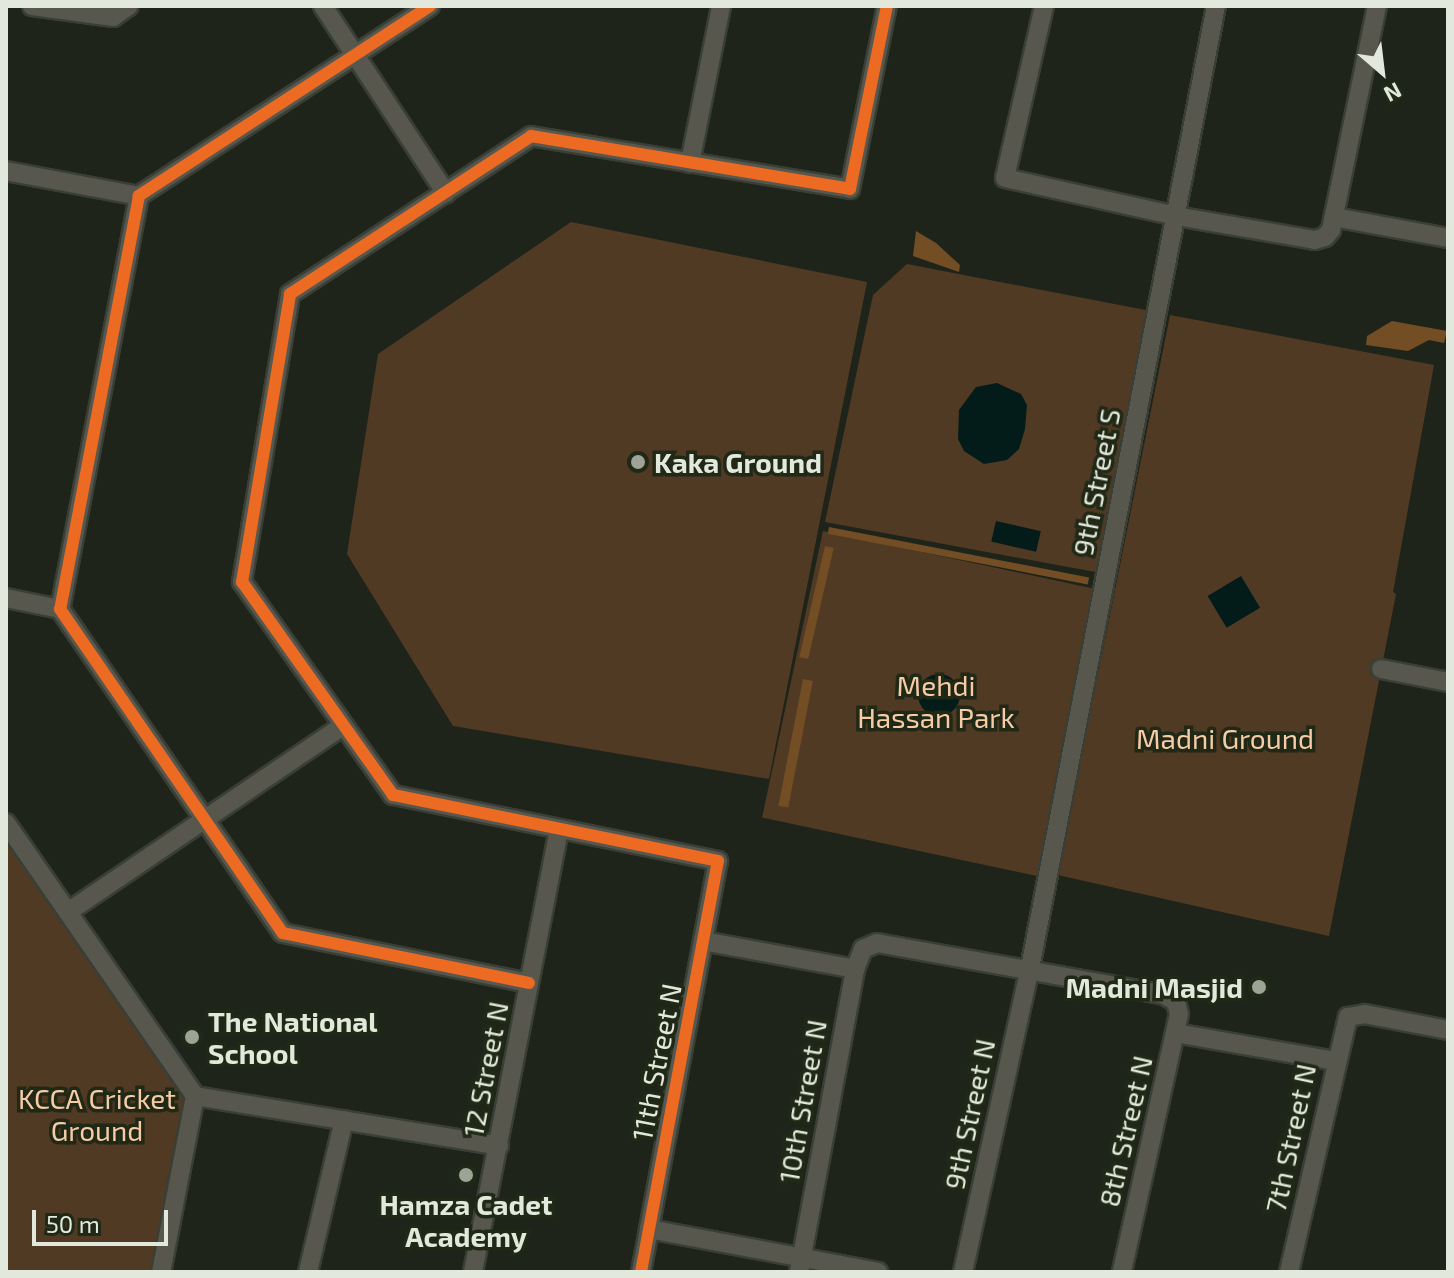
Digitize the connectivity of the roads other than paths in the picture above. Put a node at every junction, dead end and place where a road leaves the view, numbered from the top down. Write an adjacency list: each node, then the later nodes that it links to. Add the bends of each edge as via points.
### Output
1 (32, 6): 2 (street, via 113,17)
2 (129, 6)
3 (323, 6): 10 (street)
4 (430, 6): 10 (street)
5 (887, 6): 11 (street, via 850,189)
6 (1044, 6): 15 (street, via 1005,178)
7 (1216, 6): 15 (street, 9th Street S)
8 (1377, 6): 16 (street)
9 (717, 7): 11 (street)
10 (356, 55): 13 (street); 14 (street)
11 (690, 163): 13 (street, via 531,136)
12 (6, 171): 14 (street)
13 (446, 193): 22 (street, via 290,294 242,582)
14 (139, 196): 19 (street)
15 (1176, 216): 16 (street, via 1315,240 1325,237); 28 (street, 9th Street S)
16 (1334, 217): 17 (street)
17 (1448, 238)
18 (6, 598): 19 (street)
19 (60, 609): 23 (street)
20 (1381, 669): 21 (street)
21 (1448, 682)
22 (343, 726): 23 (street); 25 (street, via 393,795)
23 (204, 818): 26 (street); 30 (street, via 283,933)
24 (6, 823): 26 (street)
25 (559, 829): 27 (street, 11th Street N, via 718,861); 30 (street, 12 Street N)
26 (68, 912): 34 (street)
27 (703, 941): 29 (street); 37 (street, 11th Street N)
28 (1030, 968): 29 (street, 10th Street N, via 869,944); 32 (street, 8th Street N, via 1165,995 1176,1002); 44 (street, 9th Street N)
29 (855, 969): 38 (street, 10th Street N)
30 (529, 983): 36 (street, 12 Street N)
31 (1448, 1030): 33 (street, 7th Street N, via 1365,1014 1348,1017)
32 (1175, 1033): 33 (street); 45 (street, 8th Street N)
33 (1336, 1061): 46 (street, 7th Street N)
34 (195, 1096): 35 (street); 39 (street)
35 (344, 1120): 36 (street); 40 (street)
36 (499, 1146): 41 (street, 12 Street N)
37 (649, 1229): 38 (street); 42 (street, 11th Street N)
38 (800, 1265): 43 (street)
39 (161, 1272)
40 (308, 1272)
41 (473, 1272)
42 (641, 1272)
43 (878, 1272)
44 (963, 1272)
45 (1122, 1272)
46 (1289, 1272)

